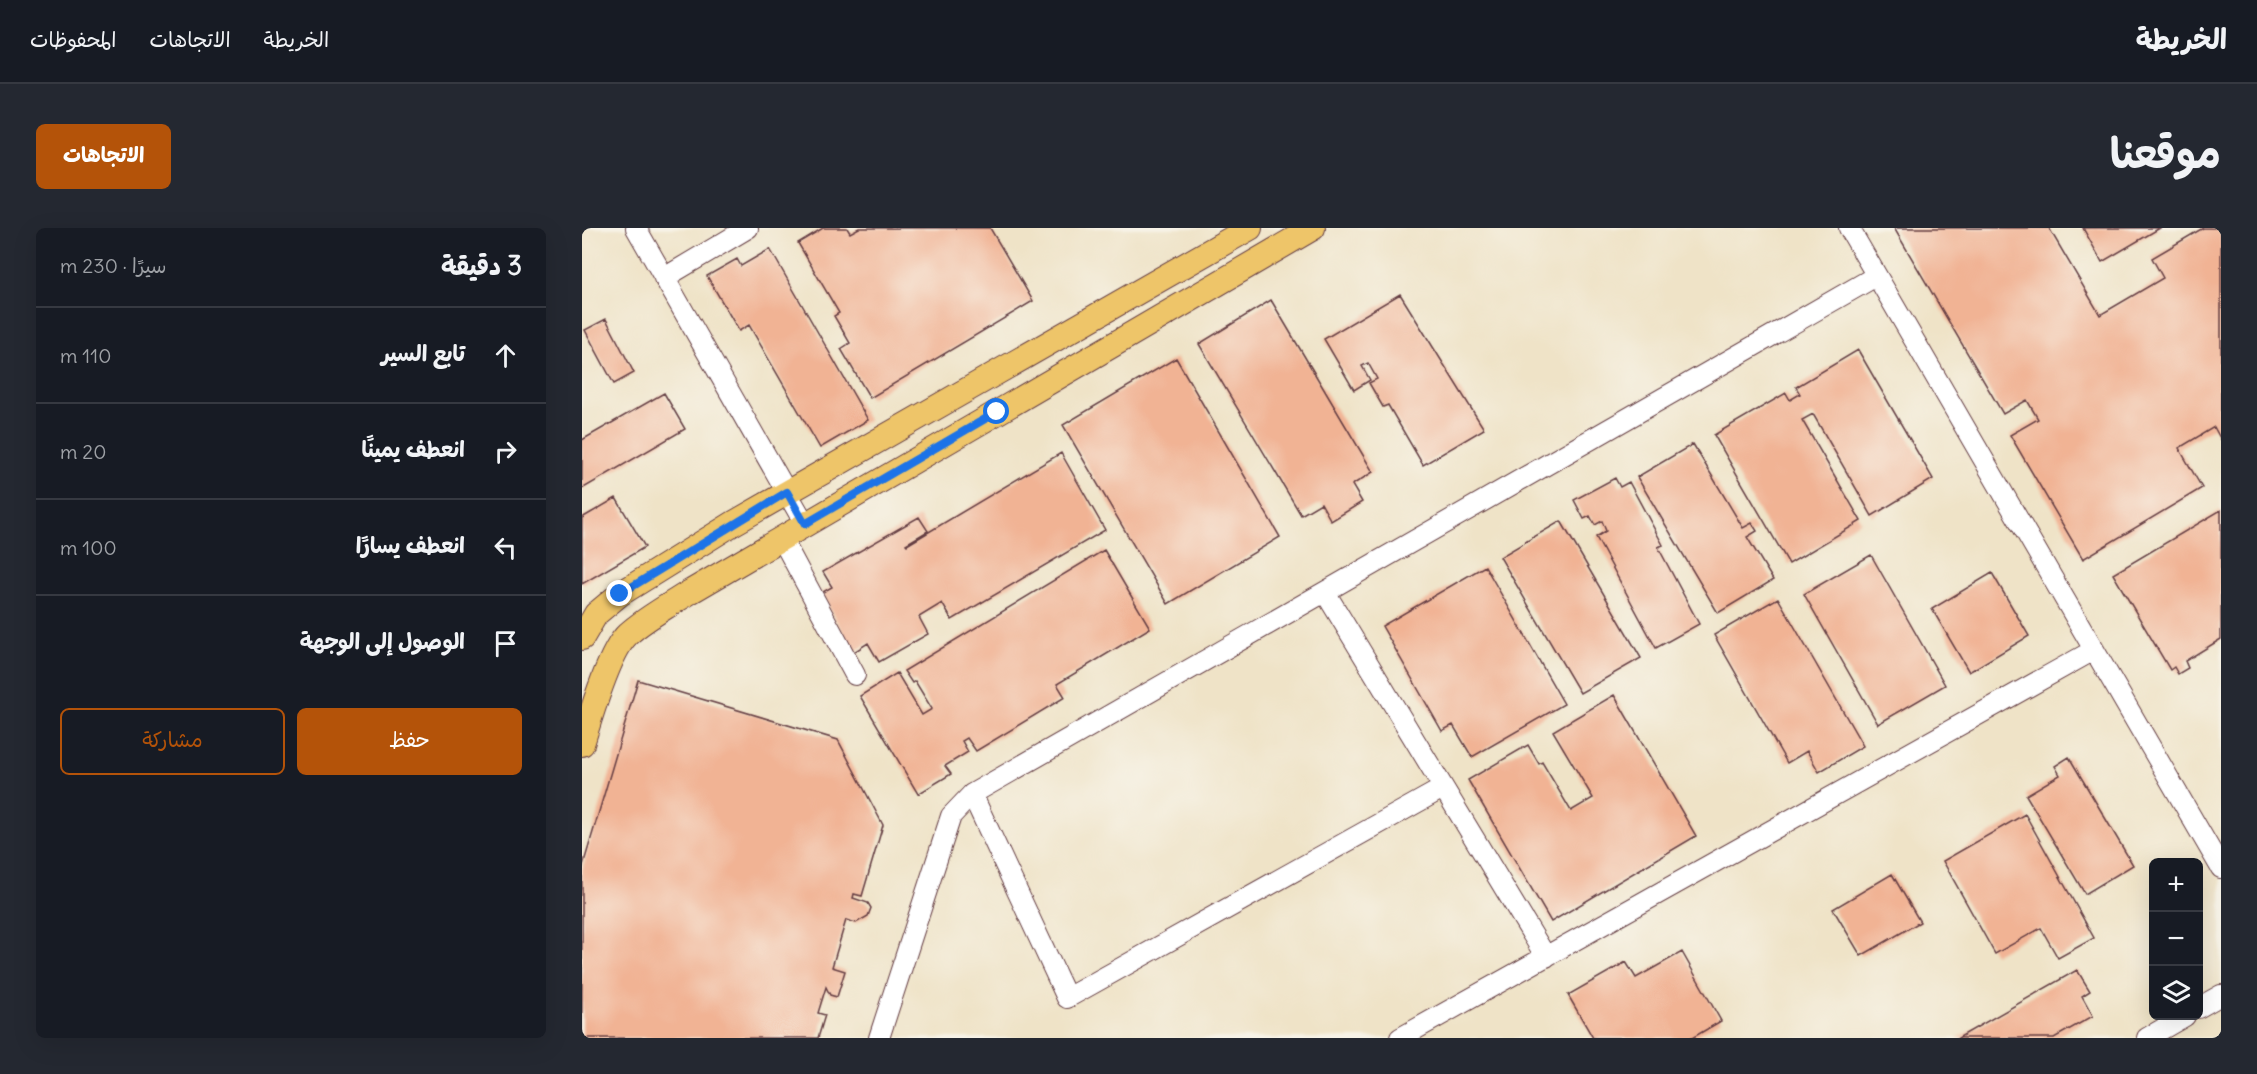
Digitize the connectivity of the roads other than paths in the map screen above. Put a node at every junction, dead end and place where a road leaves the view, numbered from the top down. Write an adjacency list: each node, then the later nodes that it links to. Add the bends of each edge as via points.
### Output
1 (636, 228): 7 (street)
2 (748, 228): 7 (street)
3 (1250, 228): 8 (main road)
4 (1313, 228): 9 (main road)
5 (1849, 228): 6 (street)
6 (1876, 276): 11 (street); 13 (street)
7 (663, 278): 8 (street)
8 (787, 492): 9 (street); 12 (main road, via 620,594 596,614)
9 (805, 524): 10 (main road)
10 (782, 538): 14 (street); 15 (main road, via 627,634 592,710)
11 (1325, 592): 16 (street); 17 (street)
12 (582, 638)
13 (2094, 650): 18 (street); 19 (street)
14 (855, 675)
15 (582, 744)
16 (1443, 788): 17 (street, via 1067,998); 19 (street)
17 (972, 794): 23 (street, via 951,816)
18 (2221, 868)
19 (1546, 957): 24 (street)
20 (2221, 995): 21 (street)
21 (2203, 1006)
22 (2178, 1020): 25 (street)
23 (879, 1038)
24 (1400, 1038)
25 (2147, 1038)

